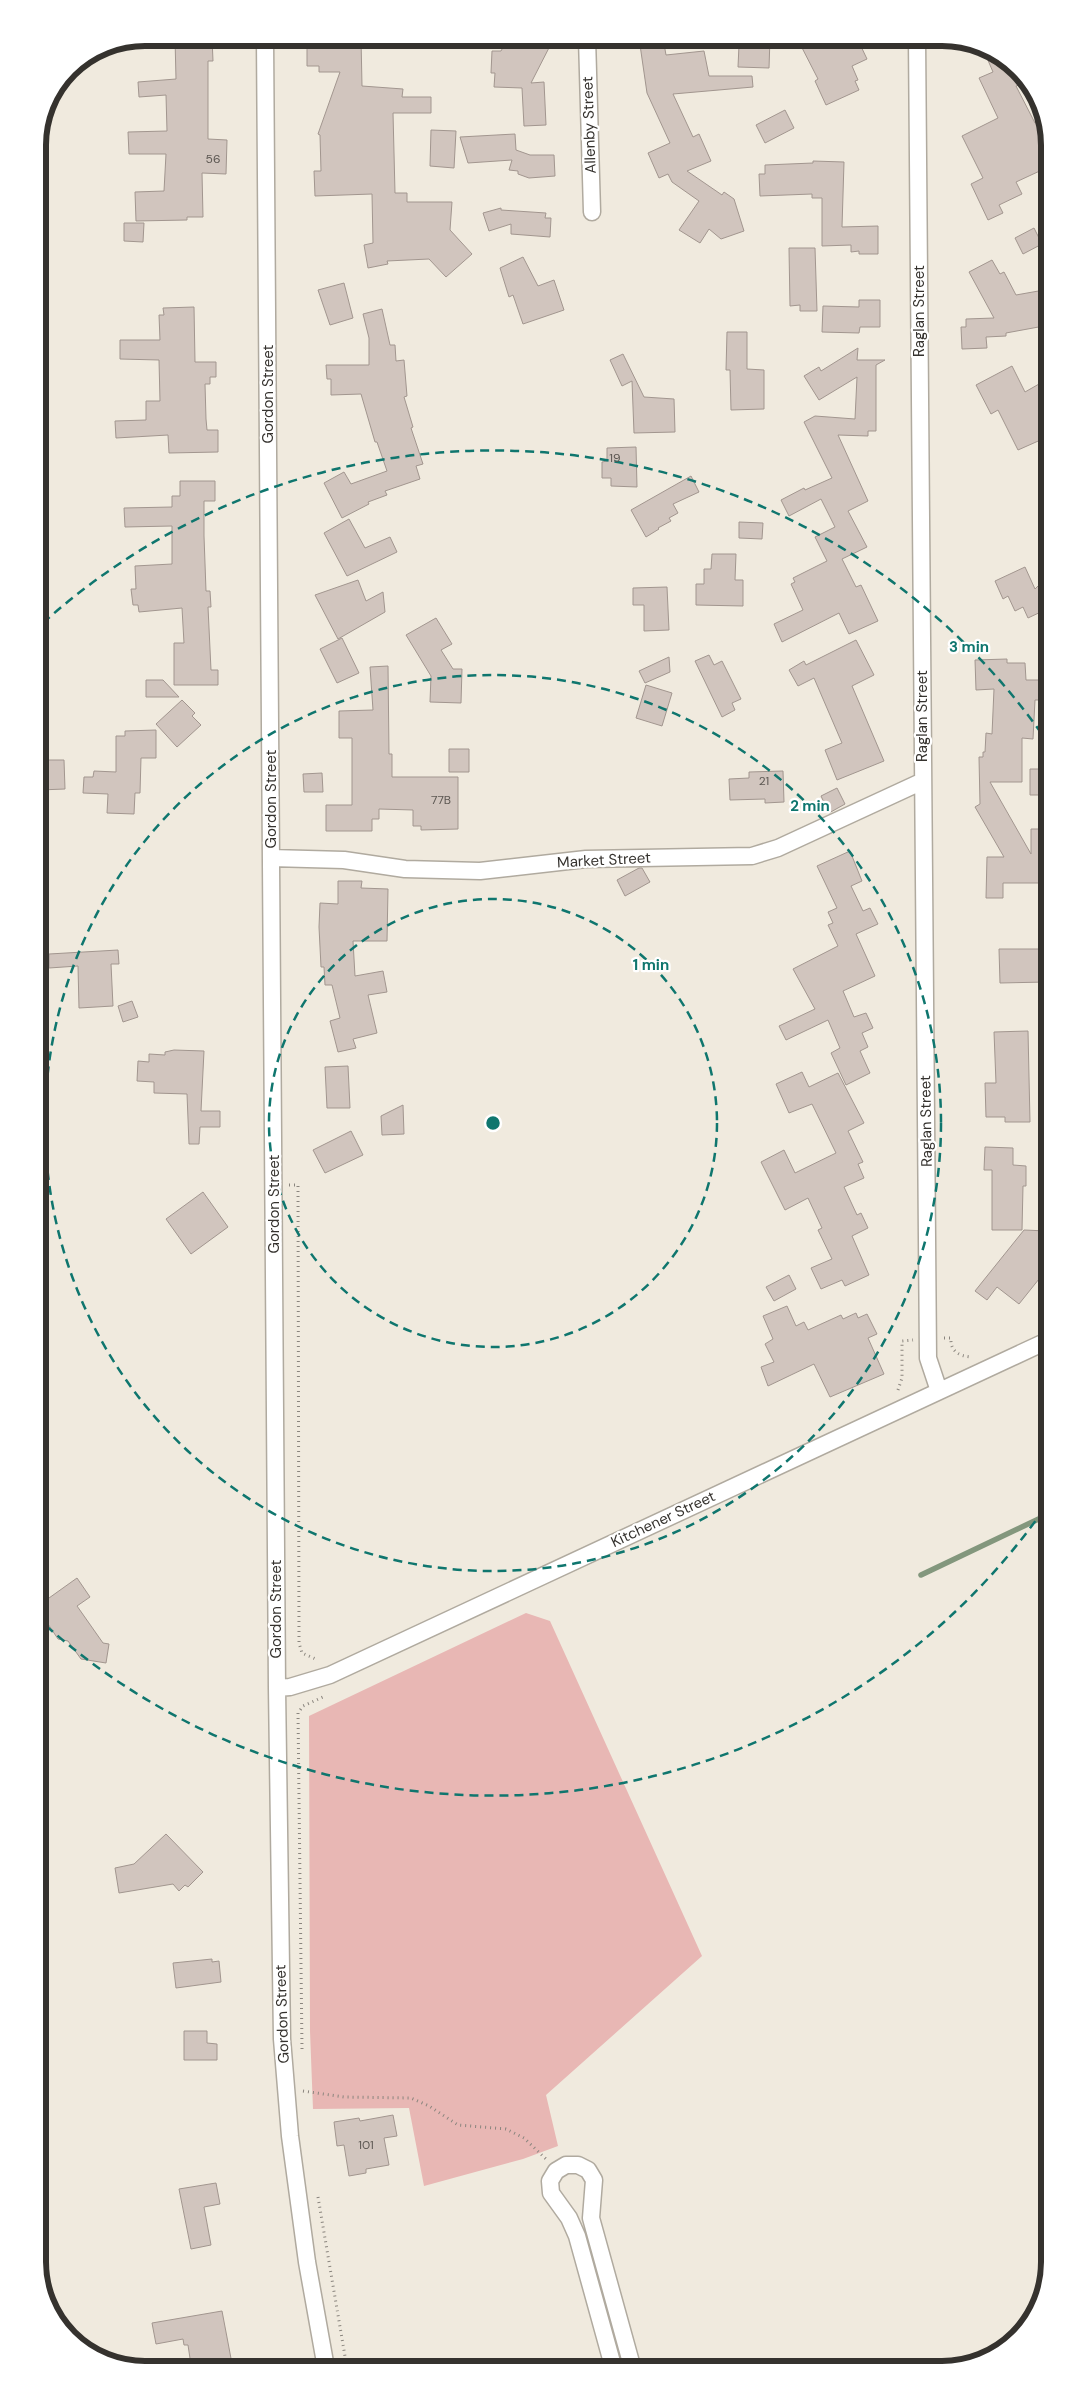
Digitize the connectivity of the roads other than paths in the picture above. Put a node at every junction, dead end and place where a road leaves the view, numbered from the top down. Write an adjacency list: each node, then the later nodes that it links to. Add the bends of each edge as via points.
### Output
1 (265, 46): 6 (street, Gordon Street)
2 (587, 46): 4 (street, Allenby Street)
3 (917, 46): 5 (street, Raglan Street)
4 (592, 212)
5 (923, 781): 6 (street, Market Street, via 778,848 752,856 586,859 480,871 405,869 344,860); 8 (street, Raglan Street, via 928,1358)
6 (271, 858): 9 (street, Gordon Street)
7 (1041, 1344): 8 (street, Kitchener Street)
8 (939, 1392): 9 (street, Kitchener Street, via 330,1675)
9 (276, 1688): 10 (street, Gordon Street, via 282,2040 291,2146)
10 (325, 2361)
11 (612, 2361): 12 (street, via 577,2236 551,2193 550,2181 556,2171 566,2165 578,2165 588,2170 594,2180 591,2218)
12 (631, 2361)

